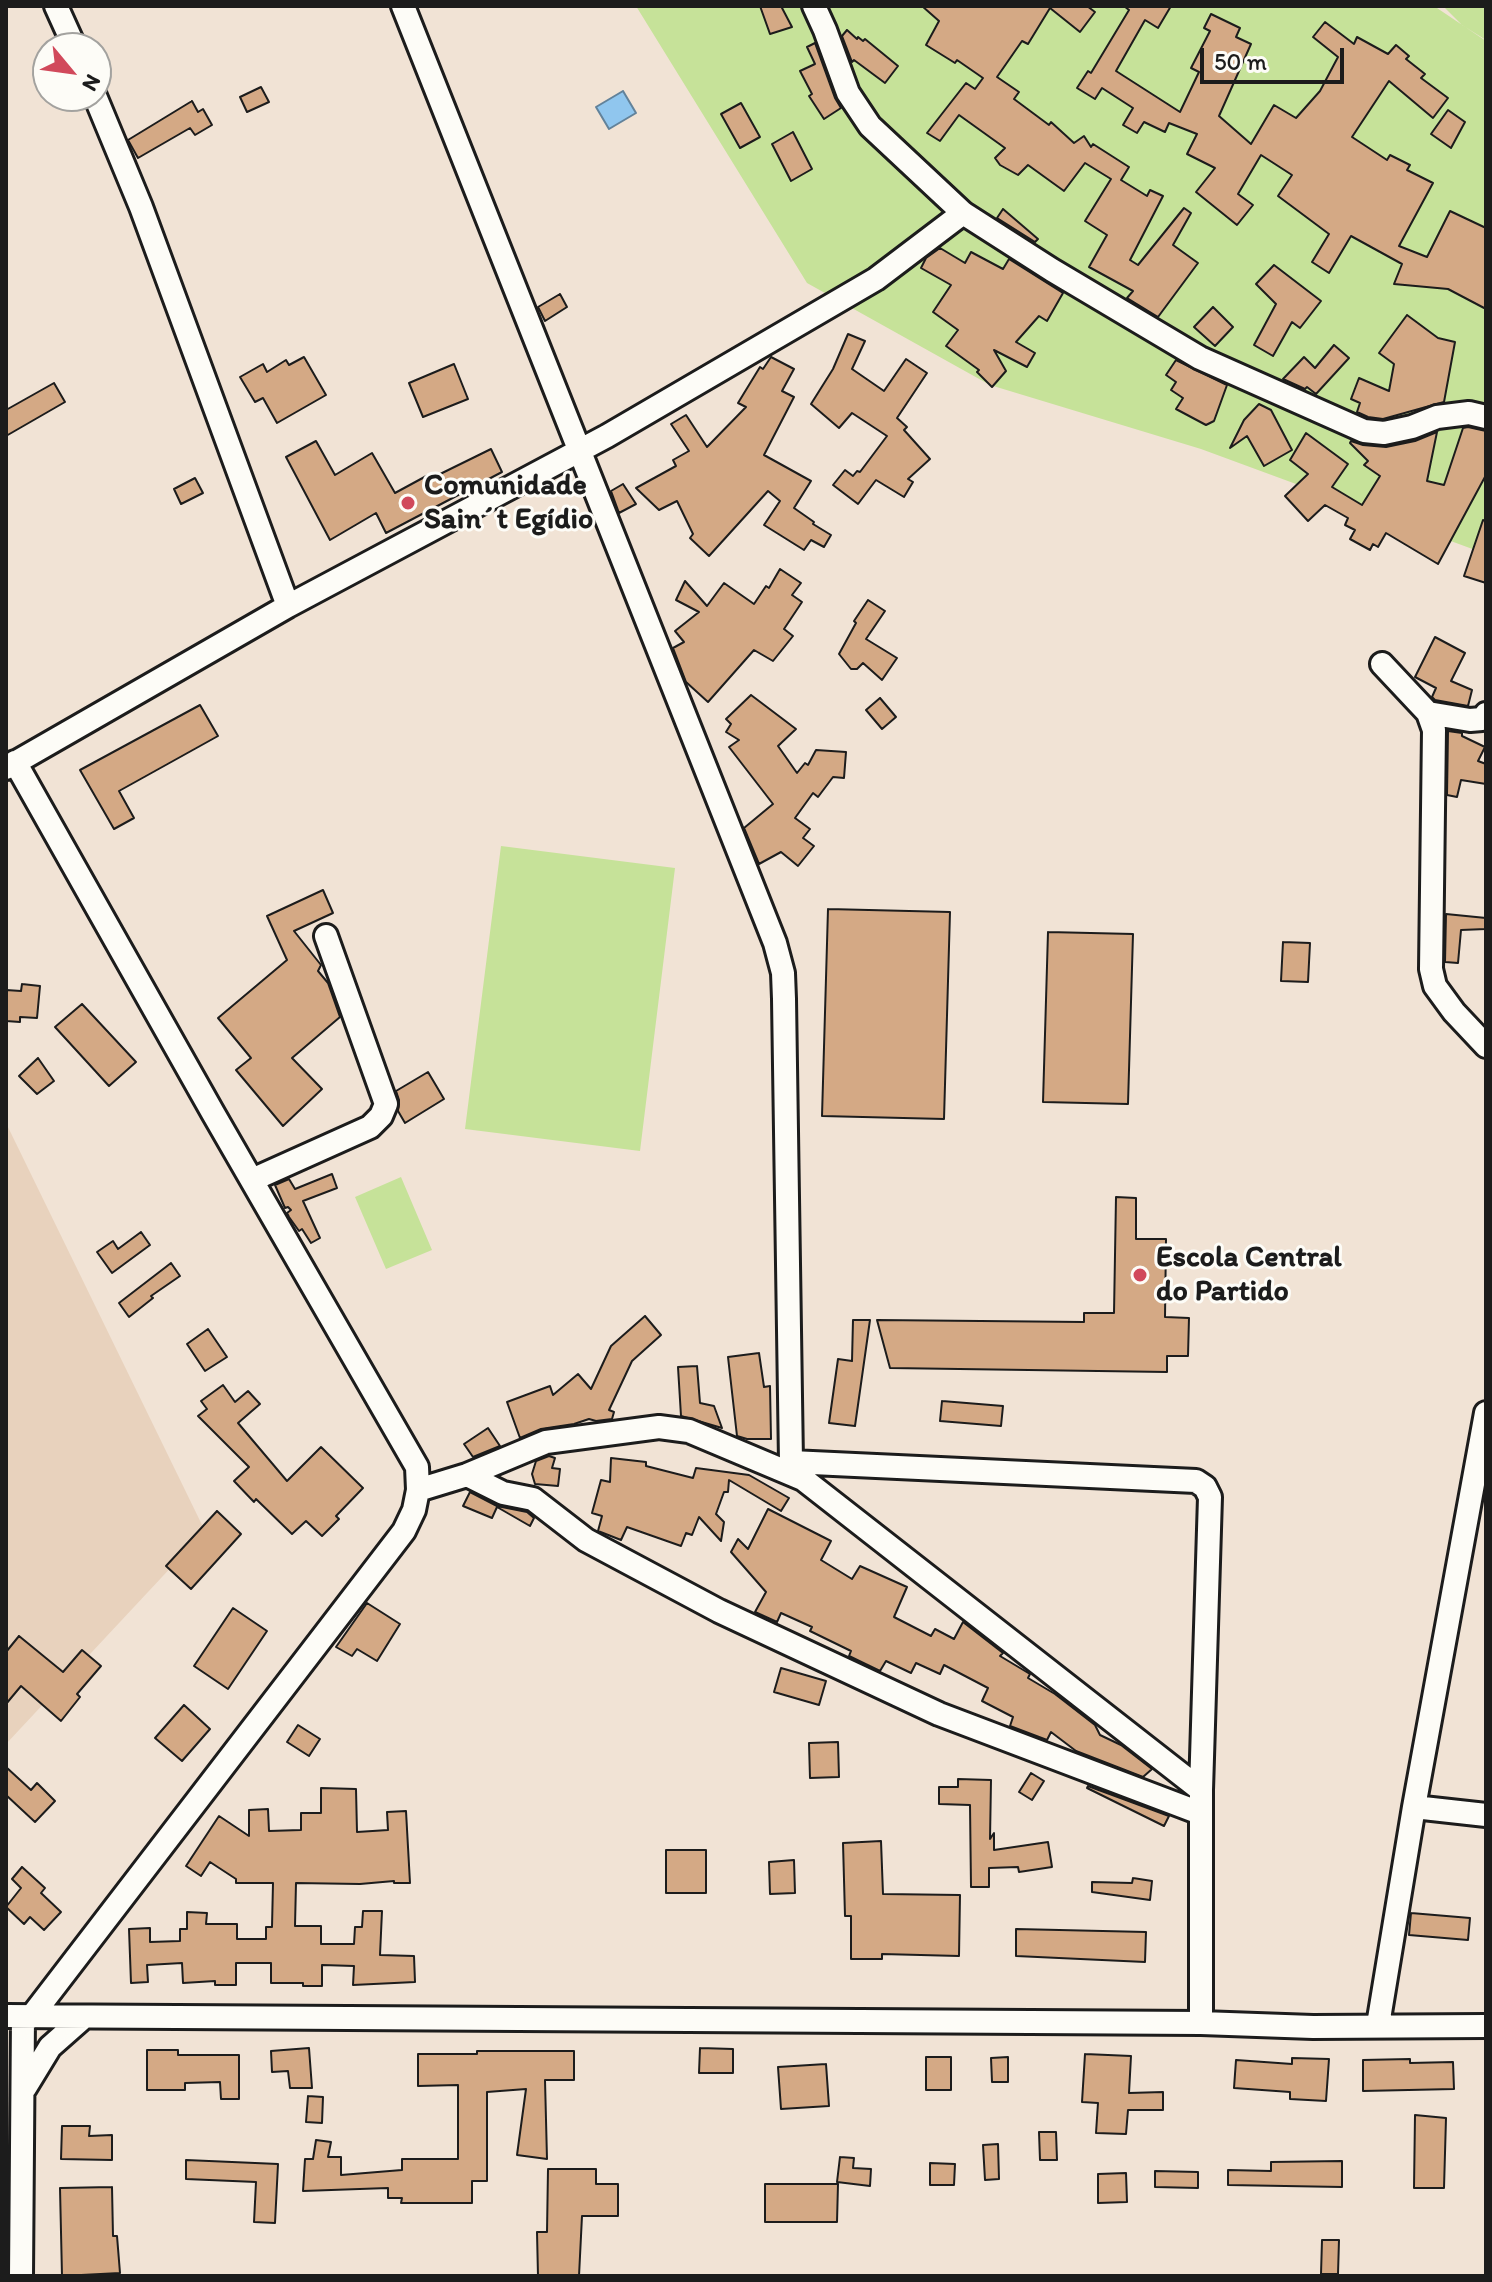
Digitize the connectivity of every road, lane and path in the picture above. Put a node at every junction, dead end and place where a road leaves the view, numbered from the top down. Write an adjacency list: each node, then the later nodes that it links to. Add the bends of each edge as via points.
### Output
1 (56, 6): 4 (street)
2 (403, 6): 8 (street)
3 (814, 6): 6 (street, via 848,93 870,126)
4 (68, 32)
5 (102, 112): 9 (street)
6 (963, 213): 7 (street, via 1200,358 1364,431 1384,433 1469,413); 8 (street, via 876,279)
7 (1486, 417)
8 (578, 451): 9 (street); 18 (street, via 783,973)
9 (288, 606): 13 (street)
10 (1382, 664): 11 (street)
11 (1428, 713): 12 (street, via 1470,720); 15 (street, via 1435,748 1431,969 1442,997)
12 (1486, 714)
13 (10, 765): 16 (street)
14 (326, 936): 16 (street, via 386,1104 370,1127)
15 (1486, 1046)
16 (252, 1180): 20 (street, via 417,1467)
17 (1486, 1413): 22 (street)
18 (797, 1470): 19 (street, via 689,1431 659,1427 546,1442); 21 (street); 21 (street, via 1196,1481 1205,1487 1210,1497)
19 (467, 1475): 20 (street); 23 (street, via 503,1493 533,1499 629,1565 939,1714)
20 (418, 1490): 25 (street, via 404,1531)
21 (1201, 1790): 23 (street)
22 (1414, 1807): 24 (street); 28 (street)
23 (1200, 1813): 27 (street)
24 (1486, 1815)
25 (20, 2017): 26 (street); 31 (street)
26 (84, 2017): 27 (street); 31 (street, via 50,2047)
27 (1201, 2023): 28 (street)
28 (1378, 2025): 29 (street)
29 (1486, 2026)
30 (6, 2064): 31 (street)
31 (23, 2093): 32 (street)
32 (14, 2166): 33 (street)
33 (21, 2276)

